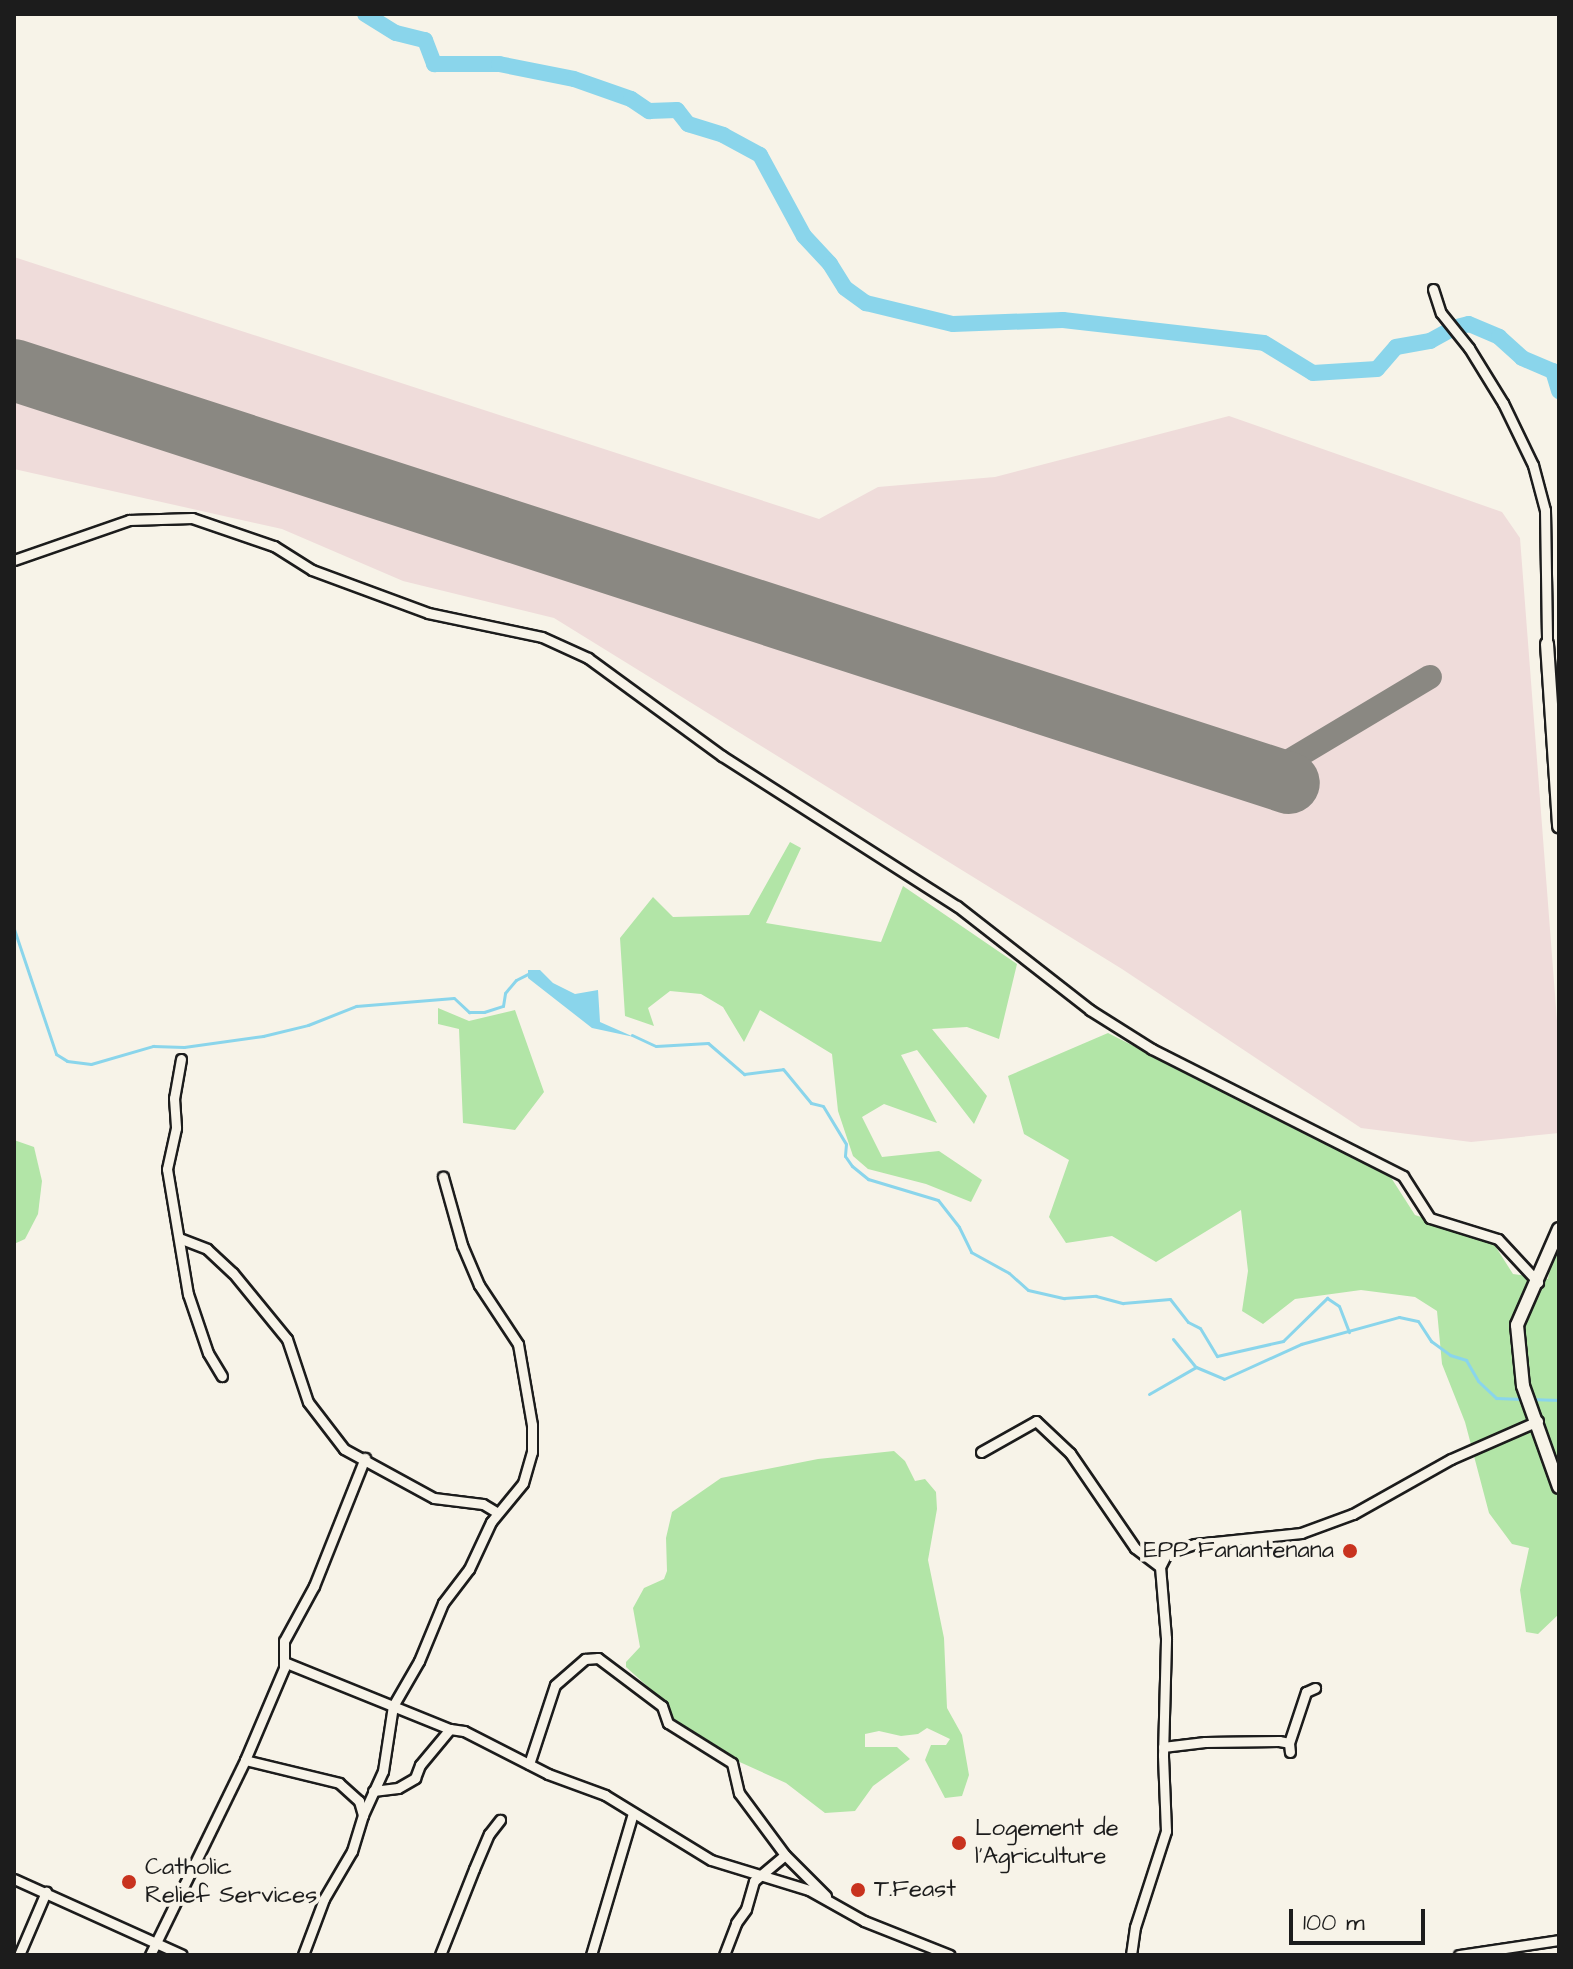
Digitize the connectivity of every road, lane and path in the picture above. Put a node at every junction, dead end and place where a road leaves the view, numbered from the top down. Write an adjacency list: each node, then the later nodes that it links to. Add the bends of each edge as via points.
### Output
1 (1433, 289): 3 (street, via 1441,313 1496,392 1533,465 1545,510)
2 (14, 560): 9 (street, via 129,520 192,518 274,546 312,570 428,613 542,637 588,658 722,756 957,906 1090,1010 1152,1049 1403,1176 1430,1218 1498,1239)
3 (1547, 644): 4 (street)
4 (1559, 827)
5 (181, 1059): 8 (street, via 167,1169)
6 (443, 1177): 15 (street, via 479,1285 518,1344 527,1390 532,1452 523,1483)
7 (1559, 1229): 9 (street)
8 (179, 1238): 10 (street, via 188,1294 208,1353); 13 (street, via 207,1249 233,1273 287,1339 313,1410 344,1449)
9 (1538, 1282): 11 (street, via 1517,1325 1523,1386)
10 (222, 1376)
11 (1535, 1416): 14 (street); 16 (street, via 1353,1514 1301,1533 1195,1544 1167,1553)
12 (981, 1452): 16 (street, via 1036,1421 1070,1453 1135,1548)
13 (365, 1458): 15 (street, via 434,1498 483,1504); 17 (street, via 314,1586 284,1641)
14 (1559, 1487)
15 (498, 1513): 19 (street, via 469,1569 443,1603)
16 (1160, 1567): 21 (street, via 1166,1638)
17 (284, 1662): 19 (street); 22 (street)
18 (1315, 1688): 21 (street, via 1306,1692 1290,1748 1205,1742)
19 (393, 1706): 20 (street); 24 (street, via 383,1771)
20 (450, 1729): 23 (street); 24 (street, via 415,1778 398,1788)
21 (1163, 1747): 43 (street, via 1166,1831)
22 (245, 1760): 26 (street, via 339,1783 359,1801); 34 (street)
23 (529, 1764): 25 (street, via 605,1795); 28 (street, via 555,1685 585,1659 598,1658 662,1706 668,1723 732,1763 739,1793)
24 (373, 1791): 26 (street)
25 (633, 1813): 29 (street, via 711,1860); 40 (street)
26 (363, 1815): 38 (street, via 352,1851 324,1899)
27 (500, 1820): 39 (street)
28 (785, 1855): 29 (street); 32 (street)
29 (759, 1874): 32 (street); 41 (street)
30 (14, 1879): 31 (street)
31 (46, 1892): 34 (street); 35 (street)
32 (833, 1903): 42 (street)
33 (1559, 1940): 44 (street)
34 (155, 1943): 36 (street); 37 (street)
35 (19, 1955)
36 (150, 1955)
37 (182, 1955)
38 (303, 1955)
39 (440, 1955)
40 (591, 1955)
41 (724, 1955)
42 (950, 1955)
43 (1131, 1955)
44 (1459, 1955)

